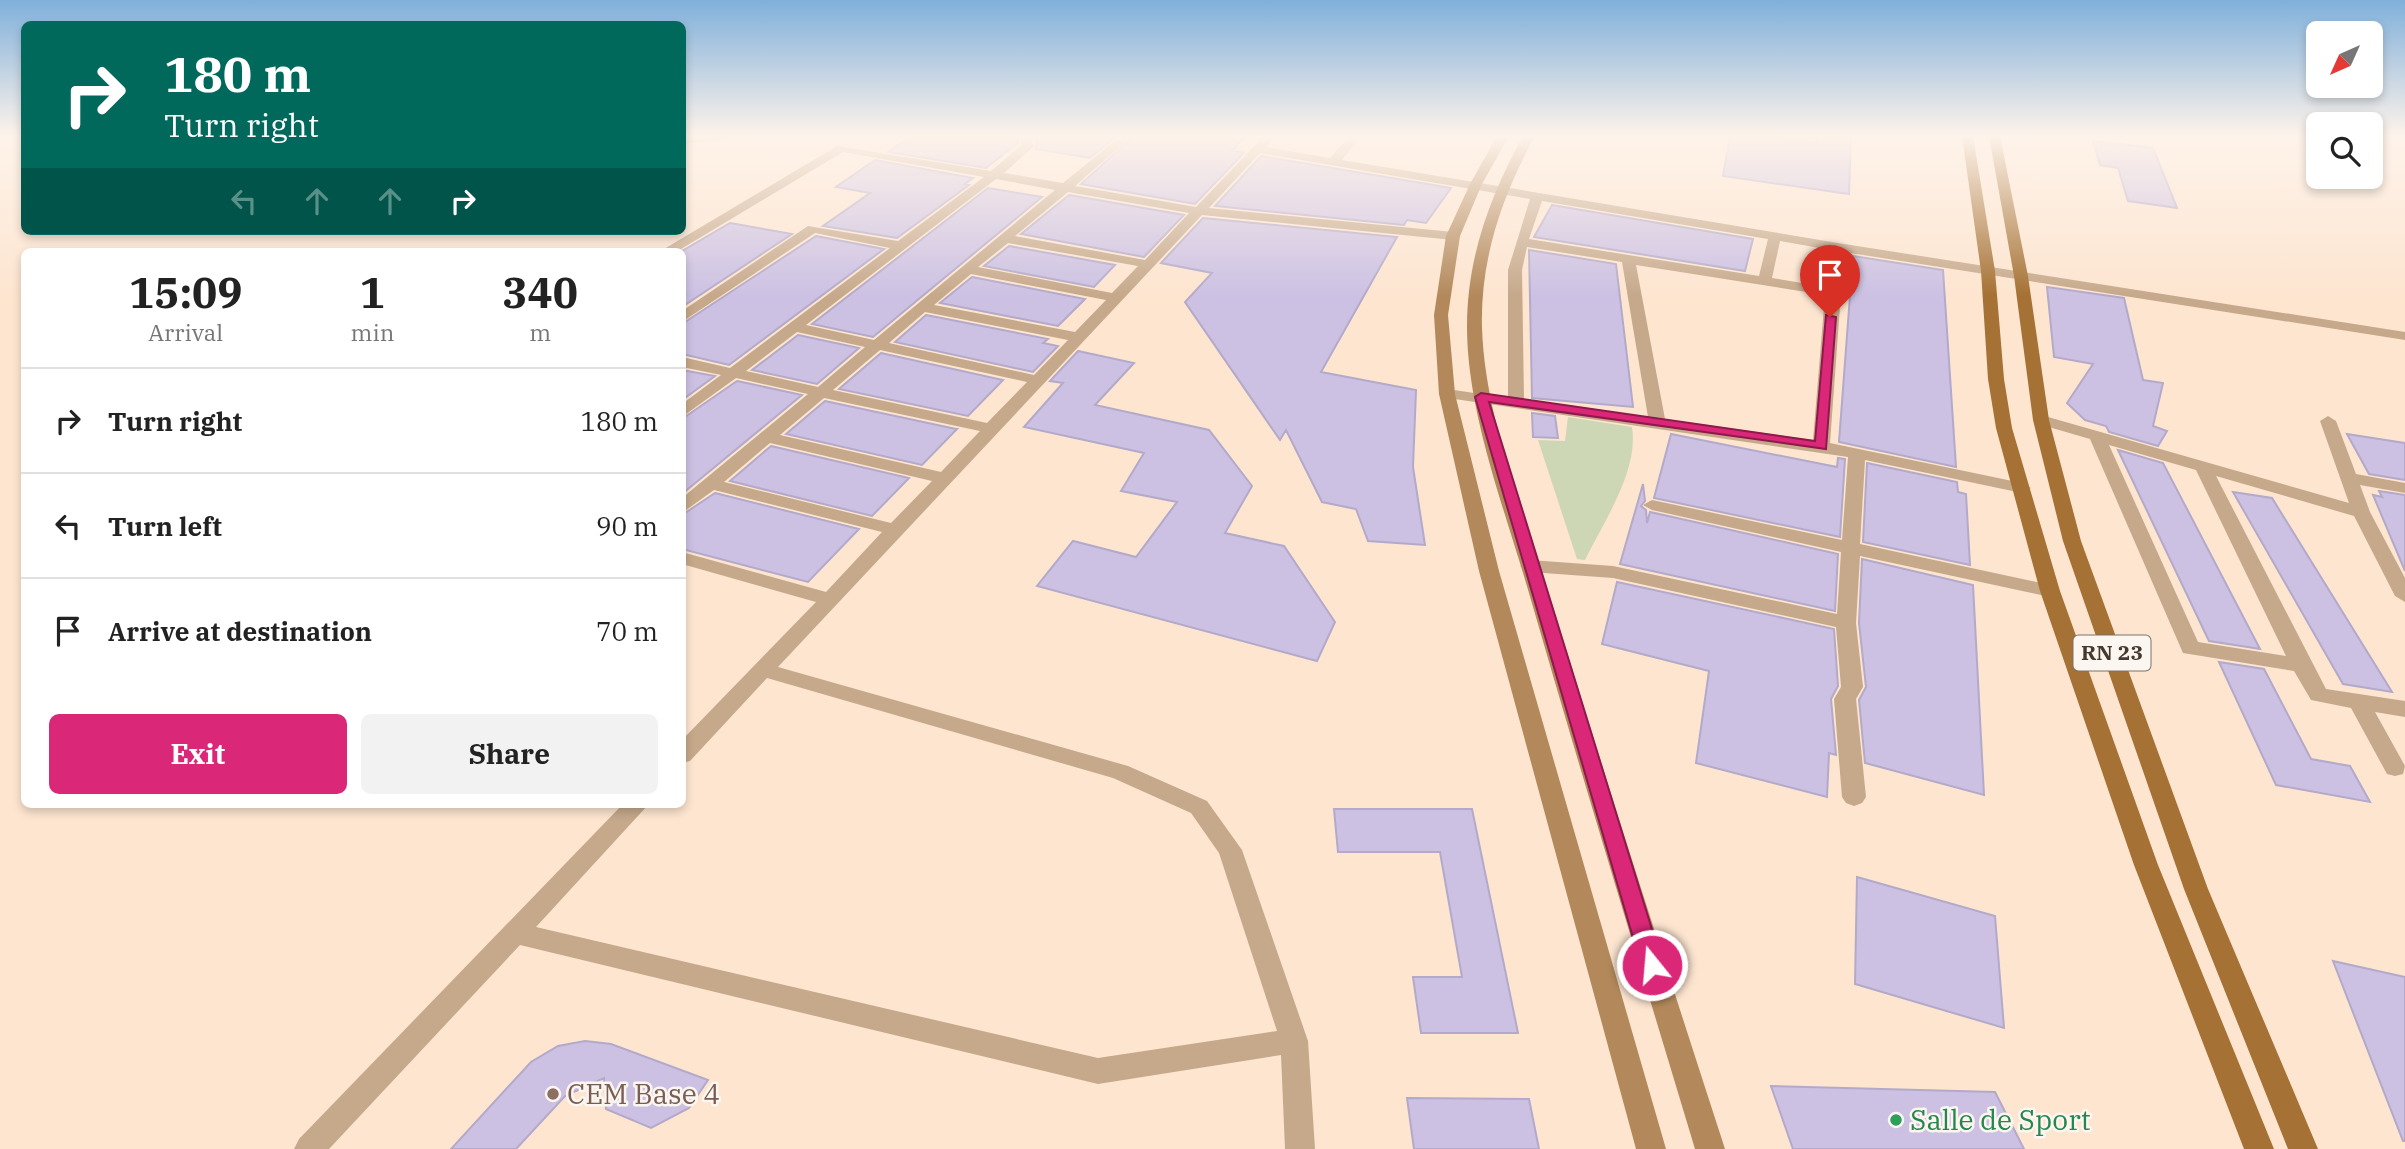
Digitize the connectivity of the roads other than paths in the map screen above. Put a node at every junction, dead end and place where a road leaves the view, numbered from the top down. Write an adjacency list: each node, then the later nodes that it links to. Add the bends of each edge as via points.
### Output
1 (1502, 189): 39 (main road, via 1482,244 1474,284 1475,363)
2 (771, 190): 19 (street)
3 (975, 190): 17 (street)
4 (1061, 190): 15 (street)
5 (1079, 190): 12 (street)
6 (1218, 190): 12 (street)
7 (1474, 190): 13 (main road)
8 (1506, 190): 11 (street)
9 (1975, 190): 23 (main road, RN 23)
10 (2004, 190): 24 (main road, RN 23)
11 (1538, 195): 14 (street); 16 (street)
12 (1198, 211): 13 (street); 21 (street)
13 (1453, 236): 38 (main road, via 1441,315)
14 (1775, 236): 18 (street); 25 (street)
15 (1004, 238): 21 (street); 22 (street)
16 (1521, 242): 20 (street); 40 (street, via 1515,270)
17 (901, 246): 29 (street, via 813,229); 30 (street)
18 (1838, 247): 23 (street); 26 (street)
19 (673, 248)
20 (1628, 257): 25 (street); 44 (street)
21 (1147, 264): 27 (street)
22 (967, 269): 27 (street); 28 (street)
23 (1988, 271): 24 (street); 54 (main road, RN 23, via 1996,379 2004,428)
24 (2021, 276): 31 (street); 42 (main road, RN 23)
25 (1765, 280): 26 (street)
26 (1832, 292): 48 (street)
27 (1115, 298): 32 (street)
28 (922, 307): 32 (street); 33 (street)
29 (686, 315)
30 (794, 327): 33 (street); 35 (street)
31 (2405, 335)
32 (1078, 337): 36 (street)
33 (877, 345): 36 (street); 37 (street)
34 (686, 363): 35 (street)
35 (734, 373): 37 (street); 41 (street)
36 (1037, 380): 45 (street)
37 (821, 391): 45 (street); 46 (street)
38 (1447, 394): 39 (street); 79 (main road, via 1489,571)
39 (1481, 397): 40 (street); 62 (main road)
40 (1516, 402): 44 (street)
41 (686, 409)
42 (2041, 421): 47 (street); 82 (main road, RN 23, via 2072,541 2196,889)
43 (2328, 421): 52 (street)
44 (1657, 423): 48 (street)
45 (990, 429): 51 (street)
46 (767, 437): 51 (street); 53 (street)
47 (2097, 437): 50 (street); 67 (street, via 2190,648)
48 (1821, 446): 49 (street)
49 (1857, 454): 54 (street); 60 (street)
50 (2203, 467): 58 (street); 67 (street)
51 (944, 478): 59 (street)
52 (2350, 478): 55 (street); 58 (street)
53 (711, 484): 56 (street); 59 (street)
54 (2022, 488): 63 (main road, RN 23)
55 (2405, 488)
56 (686, 505)
57 (1652, 505): 60 (street)
58 (2361, 512): 64 (street)
59 (895, 530): 65 (street)
60 (1852, 547): 63 (street); 66 (street)
61 (686, 559): 65 (street)
62 (1530, 566): 66 (street, via 1613,572); 80 (main road)
63 (2050, 591): 81 (main road, RN 23, via 2146,865)
64 (2405, 596)
65 (829, 599): 68 (street)
66 (1846, 623): 73 (street, via 1852,687 1845,699)
67 (2301, 665): 69 (street, via 2319,695)
68 (763, 670): 71 (street); 76 (street, via 1120,772 1199,807 1230,850)
69 (2358, 701): 70 (street); 72 (street)
70 (2405, 709)
71 (686, 751)
72 (2395, 768)
73 (1854, 797)
74 (633, 808): 75 (street)
75 (516, 933): 76 (street, via 1098,1072); 77 (street)
76 (1294, 1041): 78 (street)
77 (309, 1149)
78 (1300, 1149)
79 (1651, 1149)
80 (1710, 1149)
81 (2259, 1149)
82 (2303, 1149)

